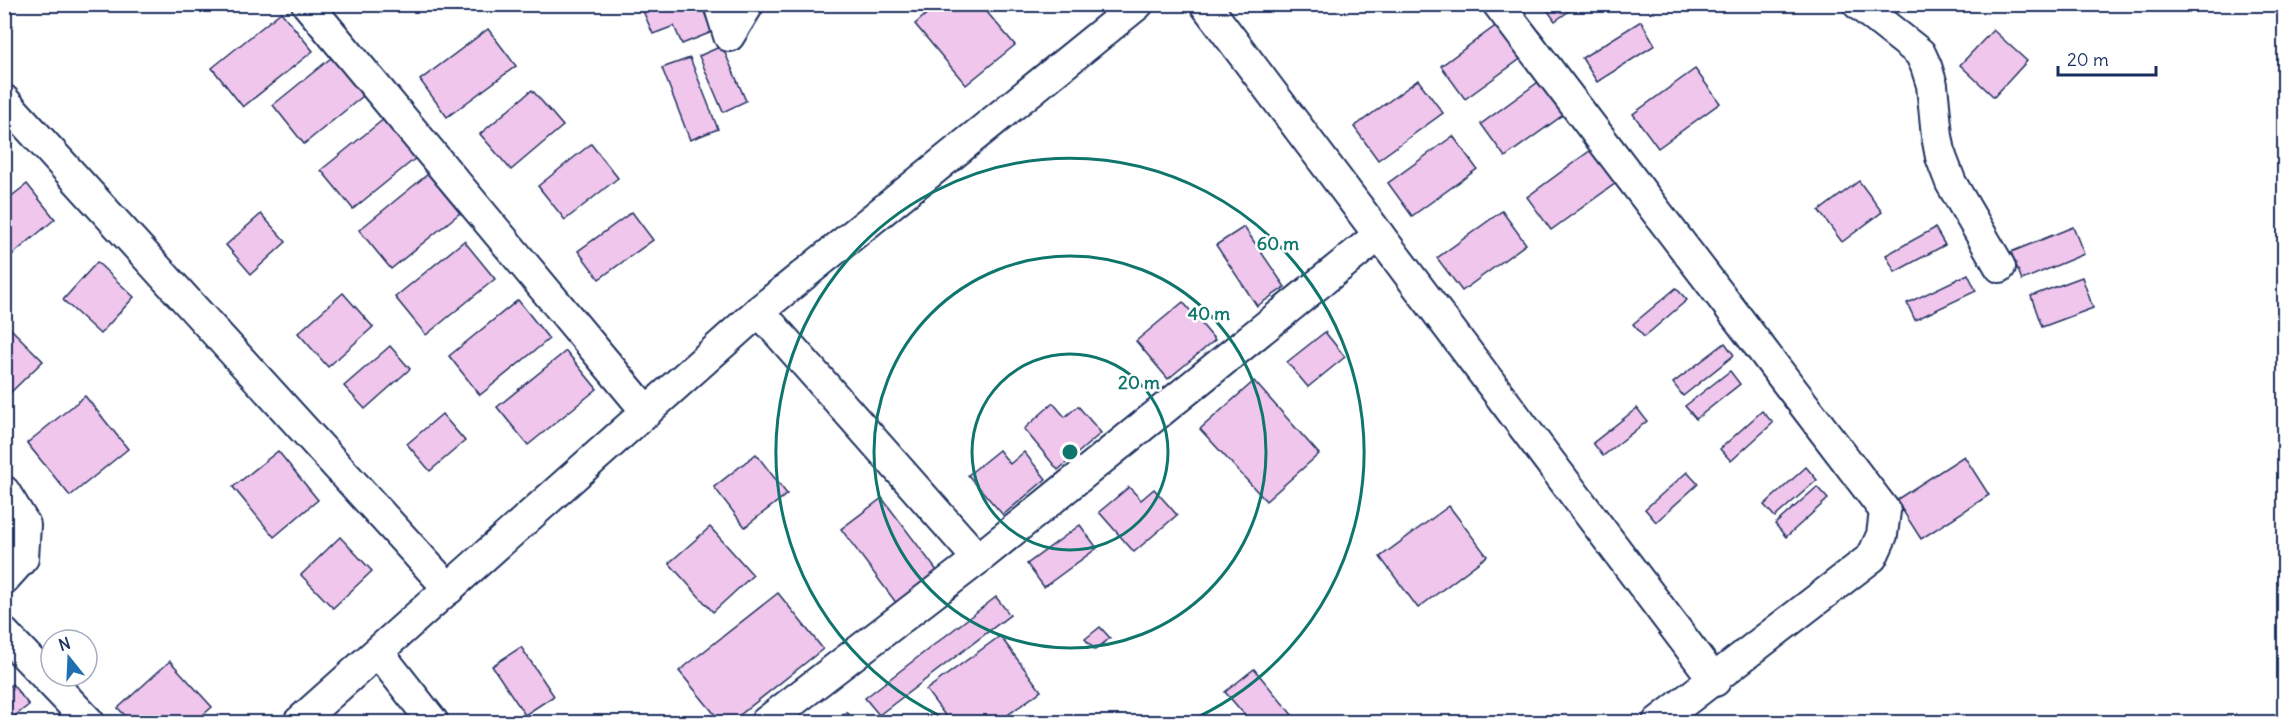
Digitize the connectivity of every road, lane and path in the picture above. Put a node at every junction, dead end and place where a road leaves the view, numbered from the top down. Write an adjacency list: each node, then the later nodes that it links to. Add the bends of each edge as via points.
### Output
1 (307, 4): 12 (street)
2 (719, 4): 7 (street, via 729,36)
3 (1138, 4): 11 (street)
4 (1205, 4): 9 (street)
5 (1498, 4): 19 (street, via 1885,511 1882,535 1872,557)
6 (1858, 4): 10 (street, via 1920,53 1932,86 1941,157 1951,183)
7 (748, 5)
8 (4, 100): 16 (street)
9 (1379, 235): 14 (street); 19 (street)
10 (2000, 267)
11 (759, 311): 12 (street); 14 (street)
12 (647, 411): 16 (street)
13 (4, 491): 15 (street, via 25,525 23,558)
14 (978, 558): 23 (street)
15 (4, 579)
16 (449, 589): 18 (street)
17 (4, 633): 20 (street)
18 (378, 652): 21 (street); 22 (street)
19 (1715, 681): 24 (street)
20 (89, 723)
21 (299, 723)
22 (434, 723)
23 (766, 723)
24 (1658, 723)

